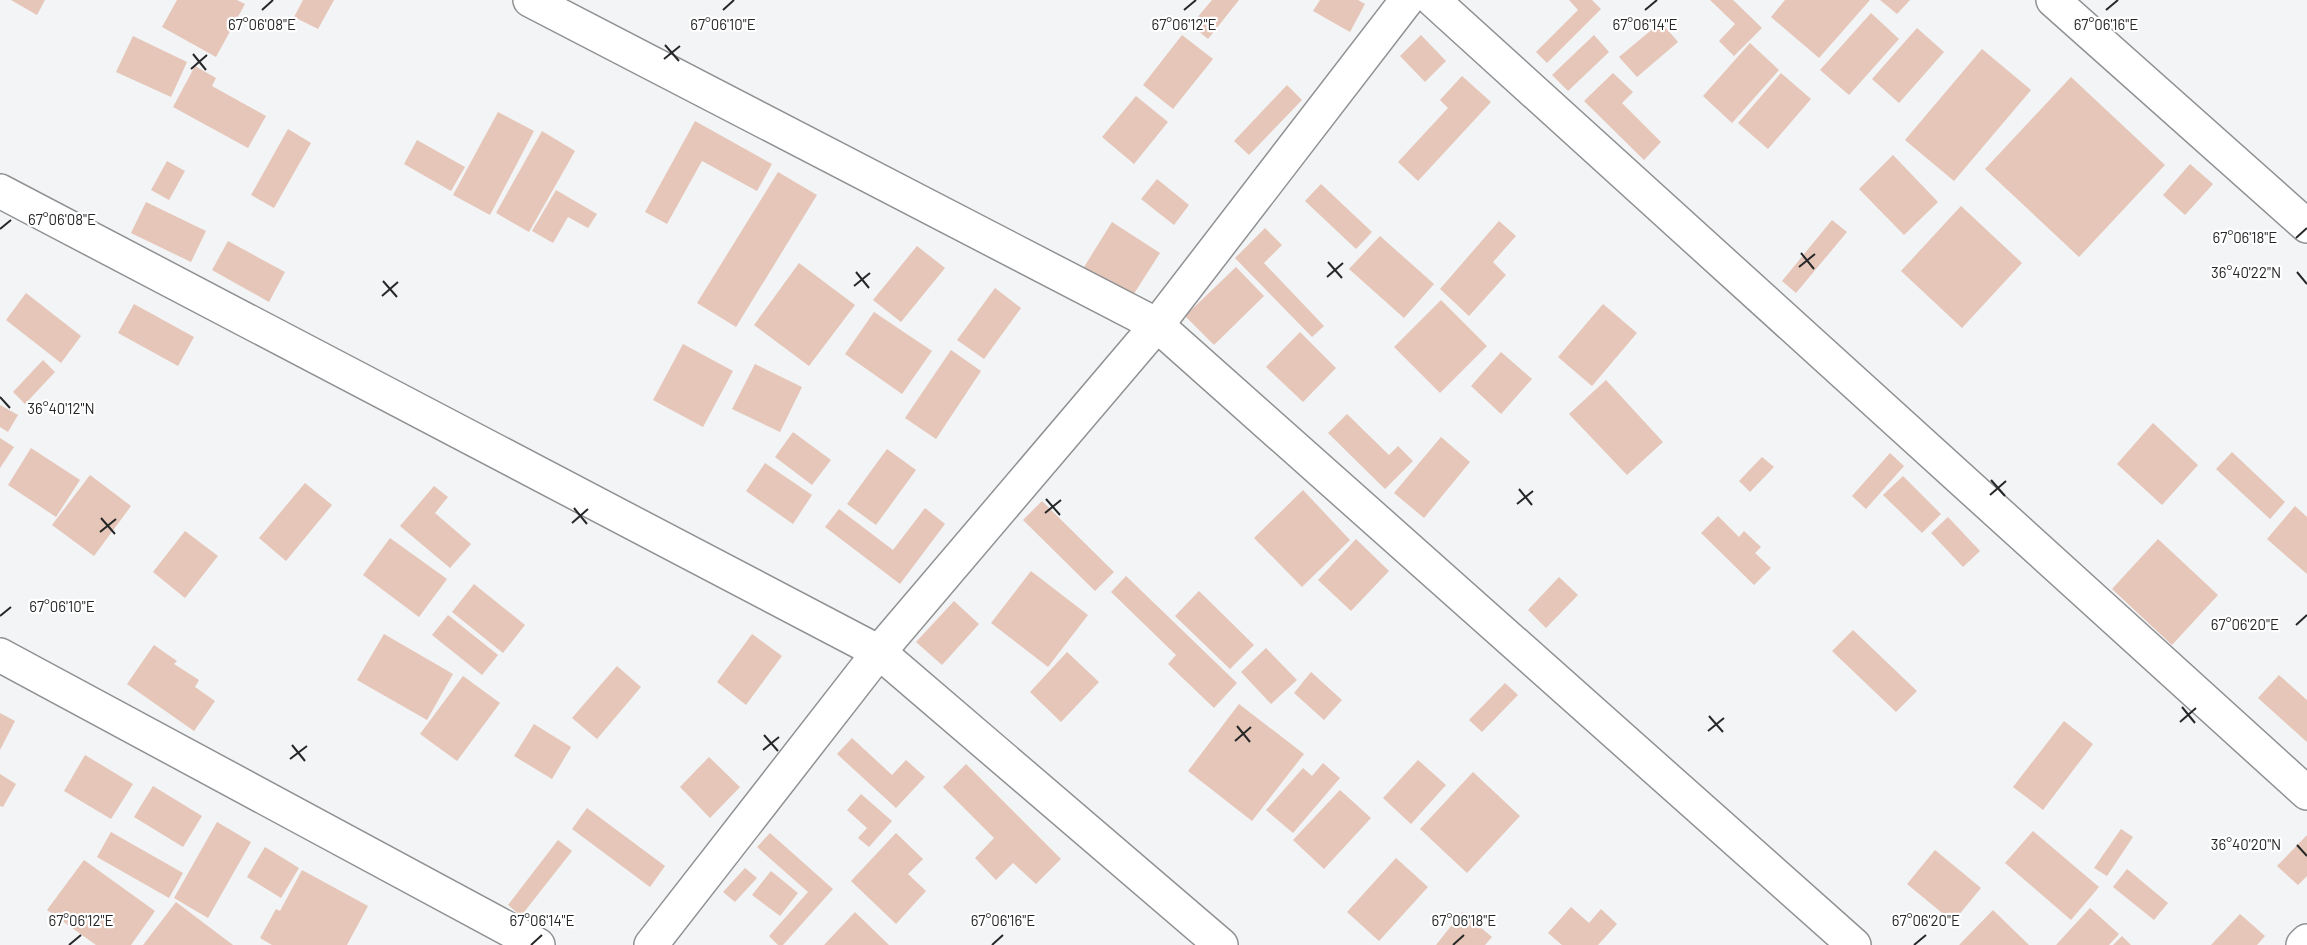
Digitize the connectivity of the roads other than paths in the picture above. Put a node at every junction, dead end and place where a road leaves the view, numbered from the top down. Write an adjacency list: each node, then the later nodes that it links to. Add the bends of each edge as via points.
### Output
1 (530, 0): 7 (street)
2 (1407, 0): 7 (street)
3 (1433, 0): 10 (street)
4 (2053, 0): 6 (street)
5 (0, 191): 8 (street)
6 (2307, 226)
7 (1157, 325): 8 (street); 15 (street)
8 (879, 652): 13 (street); 14 (street)
9 (0, 655): 12 (street)
10 (2307, 793)
11 (2307, 941): 16 (street)
12 (538, 945)
13 (651, 945)
14 (1221, 945)
15 (1854, 945)
16 (2303, 945)

